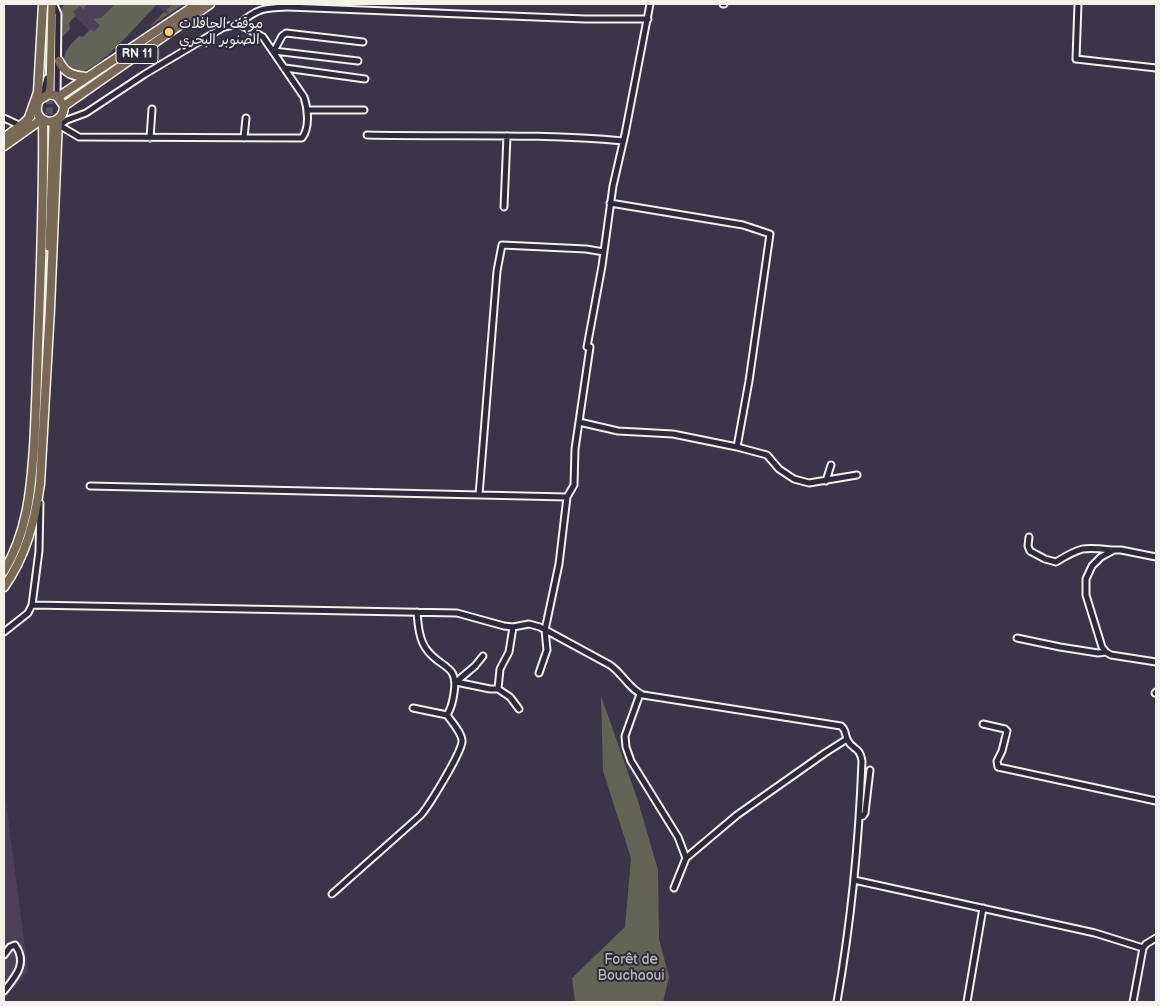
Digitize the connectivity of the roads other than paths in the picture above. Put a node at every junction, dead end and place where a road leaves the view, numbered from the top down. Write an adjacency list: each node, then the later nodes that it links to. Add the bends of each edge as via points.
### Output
1 (43, 4): 26 (highway, via 38,92)
2 (197, 4): 15 (highway, RN 11)
3 (210, 4): 19 (highway, RN 11)
4 (650, 4): 7 (street)
5 (1078, 4): 14 (street, via 1076,59)
6 (54, 6): 11 (street, via 58,14); 17 (main road); 18 (street, via 49,24 47,82)
7 (648, 19): 8 (street, via 288,7 263,8); 35 (street)
8 (239, 24): 10 (street, via 263,37); 27 (street, via 224,27 86,113)
9 (362, 42): 10 (street, via 286,33)
10 (274, 51): 12 (street); 13 (street)
11 (58, 61): 15 (highway, via 66,72); 17 (street)
12 (358, 61)
13 (285, 68): 16 (street); 22 (street, via 304,97)
14 (1156, 68)
15 (87, 77): 17 (highway, RN 11)
16 (365, 79)
17 (55, 93): 18 (highway); 19 (highway)
18 (42, 97): 20 (highway)
19 (64, 106): 27 (highway, via 63,114)
20 (36, 109): 26 (highway); 27 (highway)
21 (152, 109): 32 (street)
22 (307, 110): 23 (street); 33 (street, via 306,133 302,138)
23 (364, 110)
24 (4, 118): 28 (street)
25 (246, 118): 33 (street)
26 (28, 120): 28 (highway)
27 (52, 123): 28 (highway); 32 (street, via 78,137); 34 (highway); 40 (main road); 46 (highway, via 50,309)
28 (22, 130): 31 (highway); 34 (highway, via 36,132); 36 (highway)
29 (367, 136): 30 (street)
30 (507, 136): 35 (street); 38 (street)
31 (4, 138)
32 (150, 138): 33 (street)
33 (244, 138)
34 (44, 140): 40 (highway)
35 (623, 141): 37 (street)
36 (4, 146)
37 (610, 203): 39 (street); 42 (street, via 743,225 770,234)
38 (504, 207)
39 (604, 252): 41 (street); 48 (street, via 502,245 497,271)
40 (40, 309): 53 (highway, via 30,494 26,518)
41 (579, 422): 42 (street, via 618,431 673,434); 49 (street, via 574,485)
42 (737, 447): 45 (street, via 767,456 794,479)
43 (831, 465): 45 (street)
44 (857, 475): 45 (street)
45 (826, 481)
46 (40, 484): 54 (highway, via 26,544); 55 (street, via 39,552)
47 (90, 486): 48 (street)
48 (480, 495): 49 (street)
49 (567, 497): 58 (street)
50 (1029, 537): 51 (street, via 1030,552 1056,562 1078,549)
51 (1114, 550): 52 (street); 61 (street, via 1092,566 1086,579 1086,595)
52 (1156, 557)
53 (4, 572)
54 (4, 587)
55 (32, 605): 56 (street); 59 (street, via 28,613)
56 (417, 612): 57 (street, via 465,614); 65 (street, via 426,649 451,670)
57 (513, 627): 58 (street, via 529,624); 66 (street, via 509,652 500,669)
58 (545, 630): 64 (street, via 547,650); 67 (street, via 615,668)
59 (4, 632)
60 (1016, 638): 61 (street)
61 (1106, 652): 63 (street)
62 (483, 656): 65 (street)
63 (1156, 662)
64 (539, 672)
65 (456, 682): 66 (street); 70 (street, via 452,708)
66 (498, 689): 69 (street)
67 (640, 694): 72 (street, via 838,725 845,730); 76 (street, via 625,736 626,747 631,761 678,837)
68 (413, 708): 70 (street)
69 (519, 709)
70 (446, 715): 79 (street, via 462,742 428,807)
71 (983, 724): 74 (street, via 1007,731 998,766)
72 (847, 739): 75 (street, via 862,758); 76 (street, via 737,816)
73 (870, 770): 75 (street, via 865,813)
74 (1156, 801)
75 (859, 818): 77 (street)
76 (686, 858): 78 (street)
77 (854, 880): 80 (street); 85 (street)
78 (674, 888)
79 (332, 894)
80 (983, 908): 82 (street, via 1095,933); 86 (street)
81 (1156, 937): 82 (street)
82 (1143, 948): 87 (street)
83 (4, 954): 84 (street, via 15,945 20,952 21,967)
84 (4, 991)
85 (837, 1002)
86 (967, 1002)
87 (1132, 1002)

